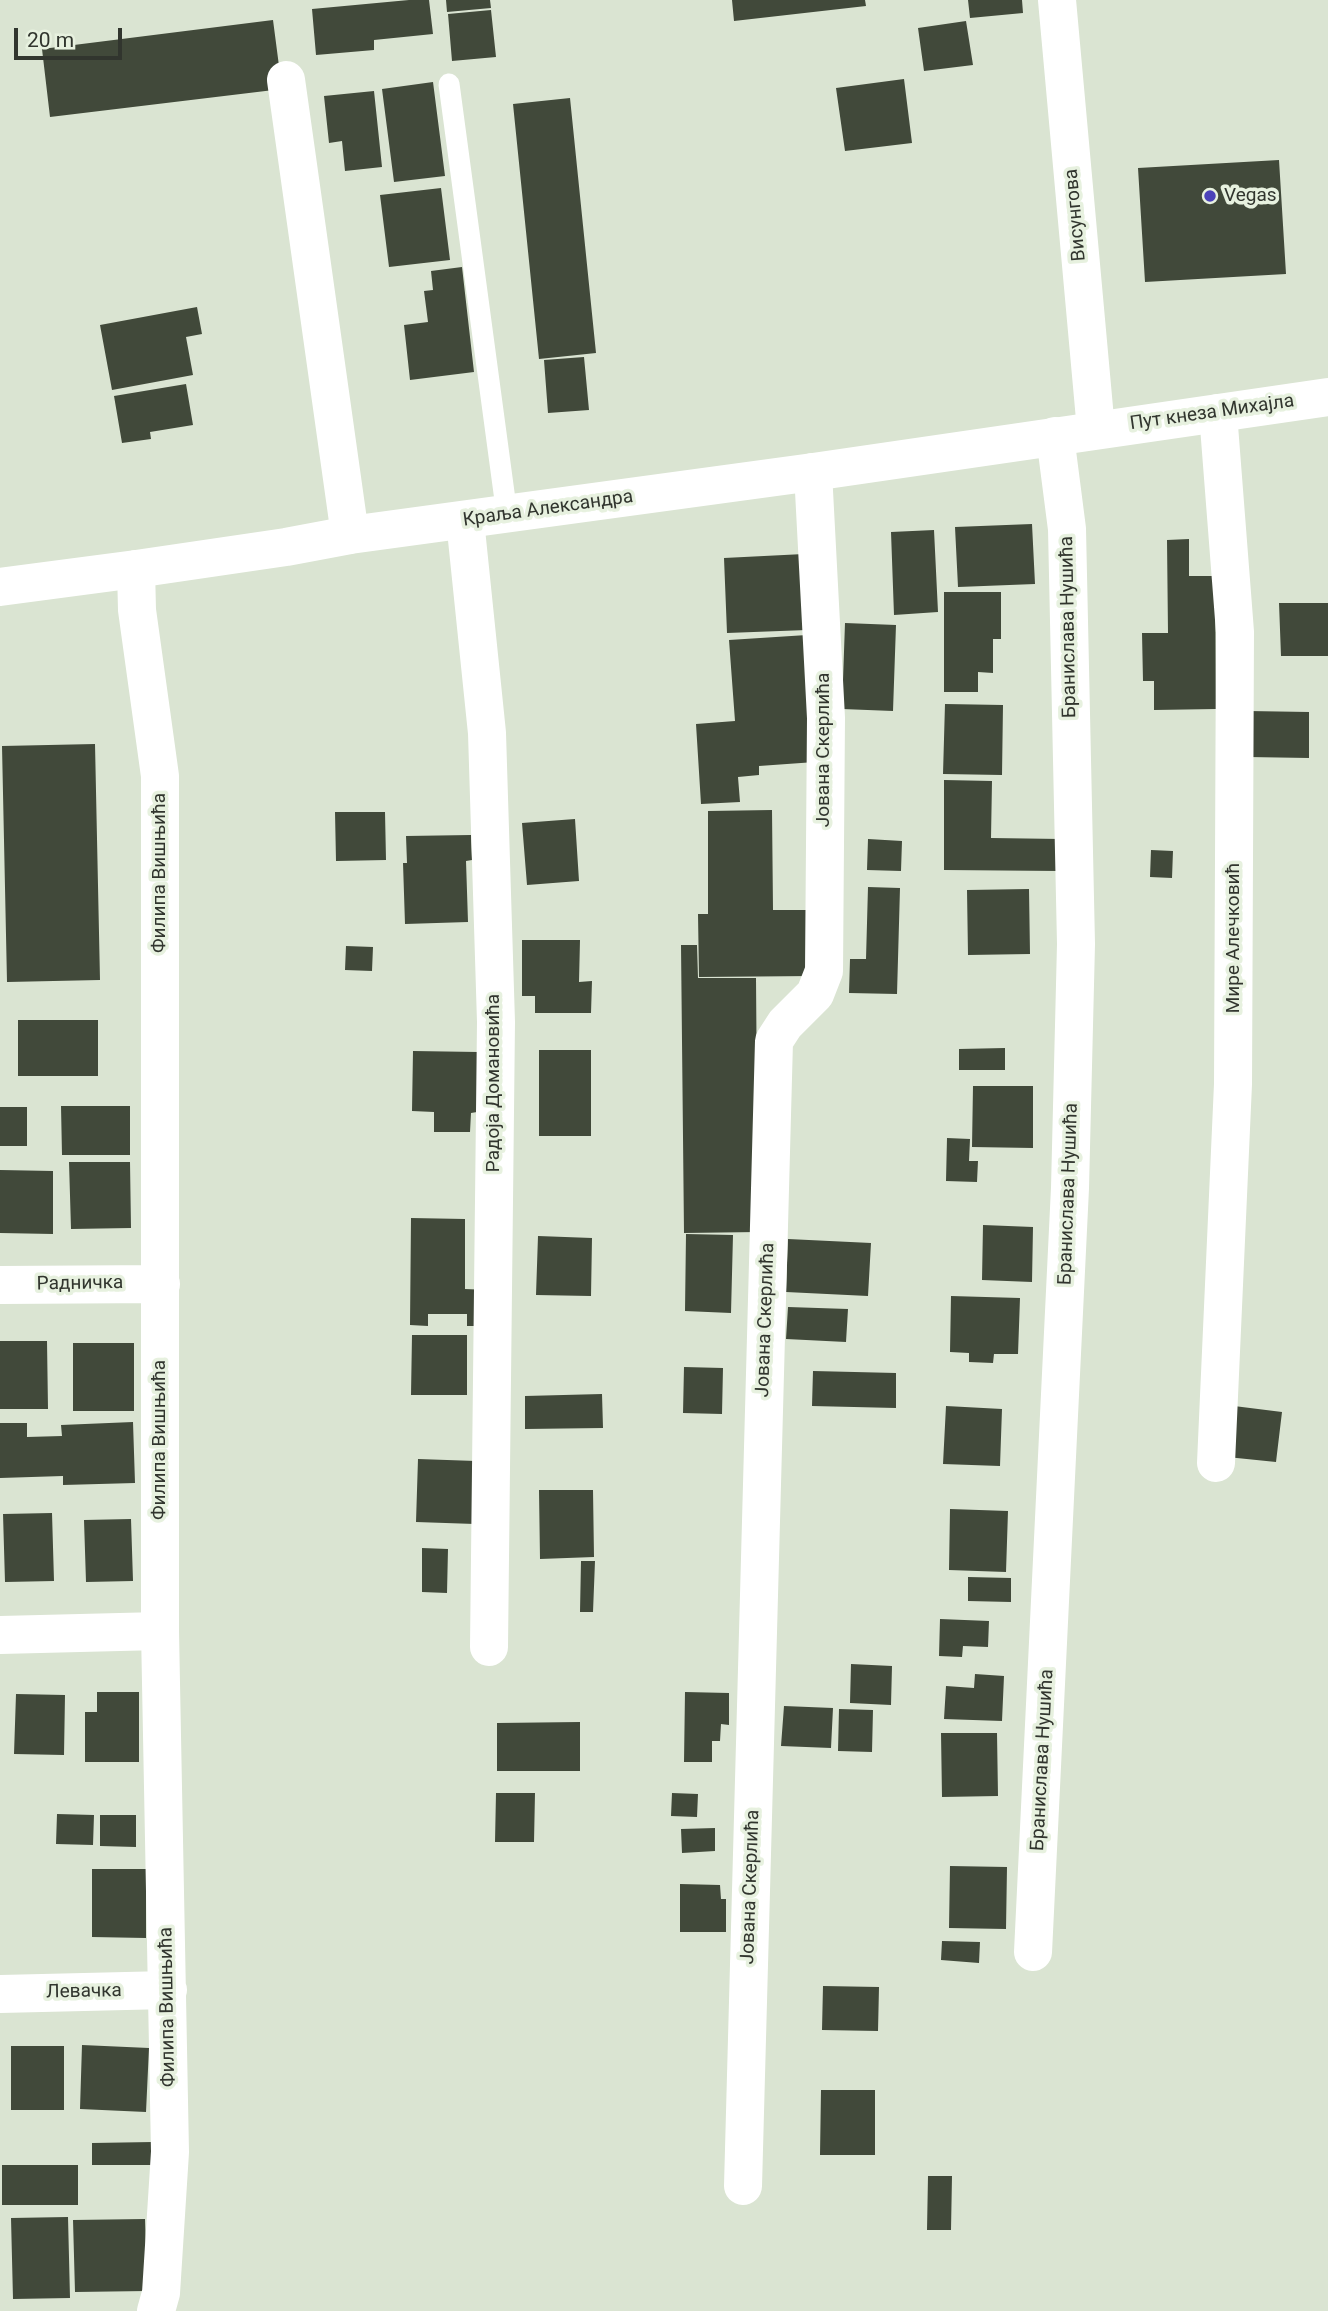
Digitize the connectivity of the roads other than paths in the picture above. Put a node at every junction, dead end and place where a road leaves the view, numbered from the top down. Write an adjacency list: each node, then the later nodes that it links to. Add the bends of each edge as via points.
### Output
1 (1057, 0): 6 (street, Висунгова)
2 (286, 80): 11 (street)
3 (449, 84): 9 (lane)
4 (1328, 397): 5 (street, Пут кнеза Михајла)
5 (1218, 413): 6 (street, Пут кнеза Михајла); 16 (street, Мире Алечковић, via 1235,632 1233,1084)
6 (1096, 430): 7 (street, Краља Александра)
7 (1055, 436): 8 (street, Краља Александра); 20 (street, Бранислава Нушића, via 1067,529 1076,944 1070,1188)
8 (813, 472): 9 (street, Краља Александра); 23 (street, Јована Скерлића, via 826,718 824,971 815,994 774,1041)
9 (507, 514): 10 (street, Краља Александра)
10 (465, 520): 11 (street, Краља Александра); 19 (street, Радоја Домановића, via 487,733 496,1022)
11 (351, 535): 12 (street, Краља Александра)
12 (136, 569): 13 (street, Краља Александра); 14 (street, Филипа Вишњића, via 137,610 160,776)
13 (0, 587)
14 (161, 1284): 15 (street, Радничка); 17 (street, Филипа Вишњића)
15 (0, 1285)
16 (1216, 1463)
17 (160, 1632): 18 (street); 21 (street, Филипа Вишњића)
18 (0, 1635)
19 (489, 1647)
20 (1033, 1952)
21 (168, 1990): 22 (street, Левачка); 24 (street, Филипа Вишњића, via 170,2152)
22 (0, 1994)
23 (743, 2186)
24 (156, 2311)

